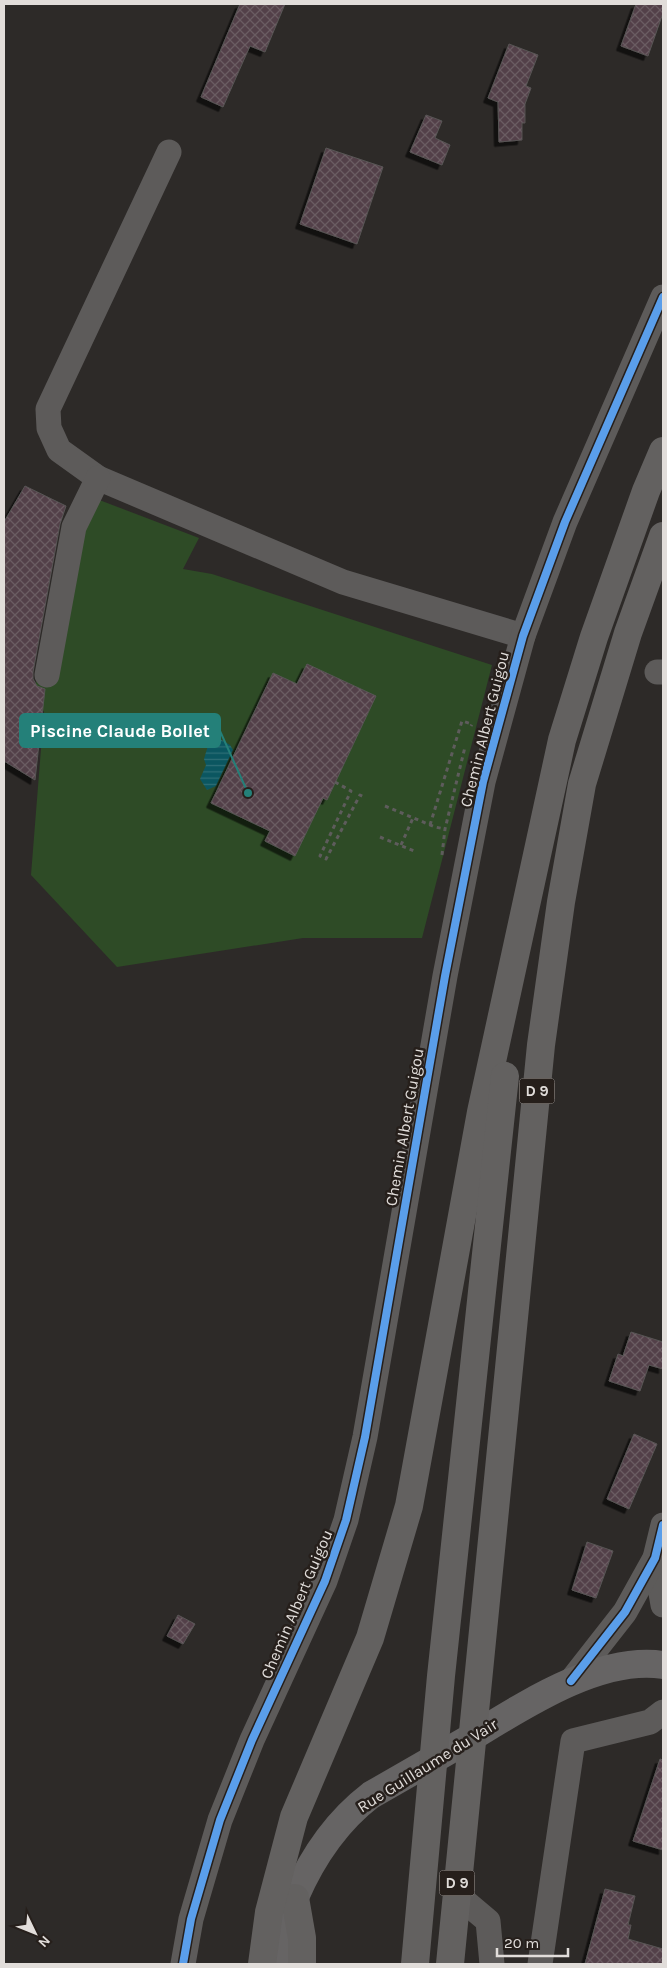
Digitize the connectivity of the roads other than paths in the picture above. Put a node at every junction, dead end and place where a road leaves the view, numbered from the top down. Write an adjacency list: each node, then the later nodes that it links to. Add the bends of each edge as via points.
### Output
1 (169, 152): 4 (street, via 48,410 49,428 59,450)
2 (663, 296): 6 (street, Chemin Albert Guigou, via 569,513)
3 (663, 451): 8 (highway, D 9, via 594,637 562,740)
4 (98, 478): 6 (street, via 343,582); 7 (street, via 74,527)
5 (663, 536): 15 (highway, D 9, via 628,633 582,784 561,902 541,1045)
6 (523, 636): 17 (street, Chemin Albert Guigou, via 481,792 418,1122 366,1437 346,1520 325,1581 252,1740 220,1820 191,1919)
7 (47, 676)
8 (518, 946): 18 (highway, via 481,1112 410,1506 370,1638 294,1817 269,1912); 21 (highway, D 9, via 441,1676)
9 (663, 1525): 10 (street)
10 (654, 1558): 11 (street); 13 (street, via 625,1612)
11 (663, 1606)
12 (663, 1665): 13 (main road, Rue Guillaume du Vair, via 618,1667)
13 (571, 1681): 16 (main road, Rue Guillaume du Vair, via 371,1795 354,1808 335,1829)
14 (663, 1712): 24 (street, via 650,1722 574,1741)
15 (456, 1894): 22 (highway, D 9); 23 (street, via 488,1921)
16 (295, 1898): 19 (main road, Rue Guillaume du Vair); 20 (highway, via 302,1938)
17 (183, 1964)
18 (262, 1964)
19 (275, 1964)
20 (302, 1964)
21 (415, 1964)
22 (450, 1964)
23 (492, 1964)
24 (540, 1964)

